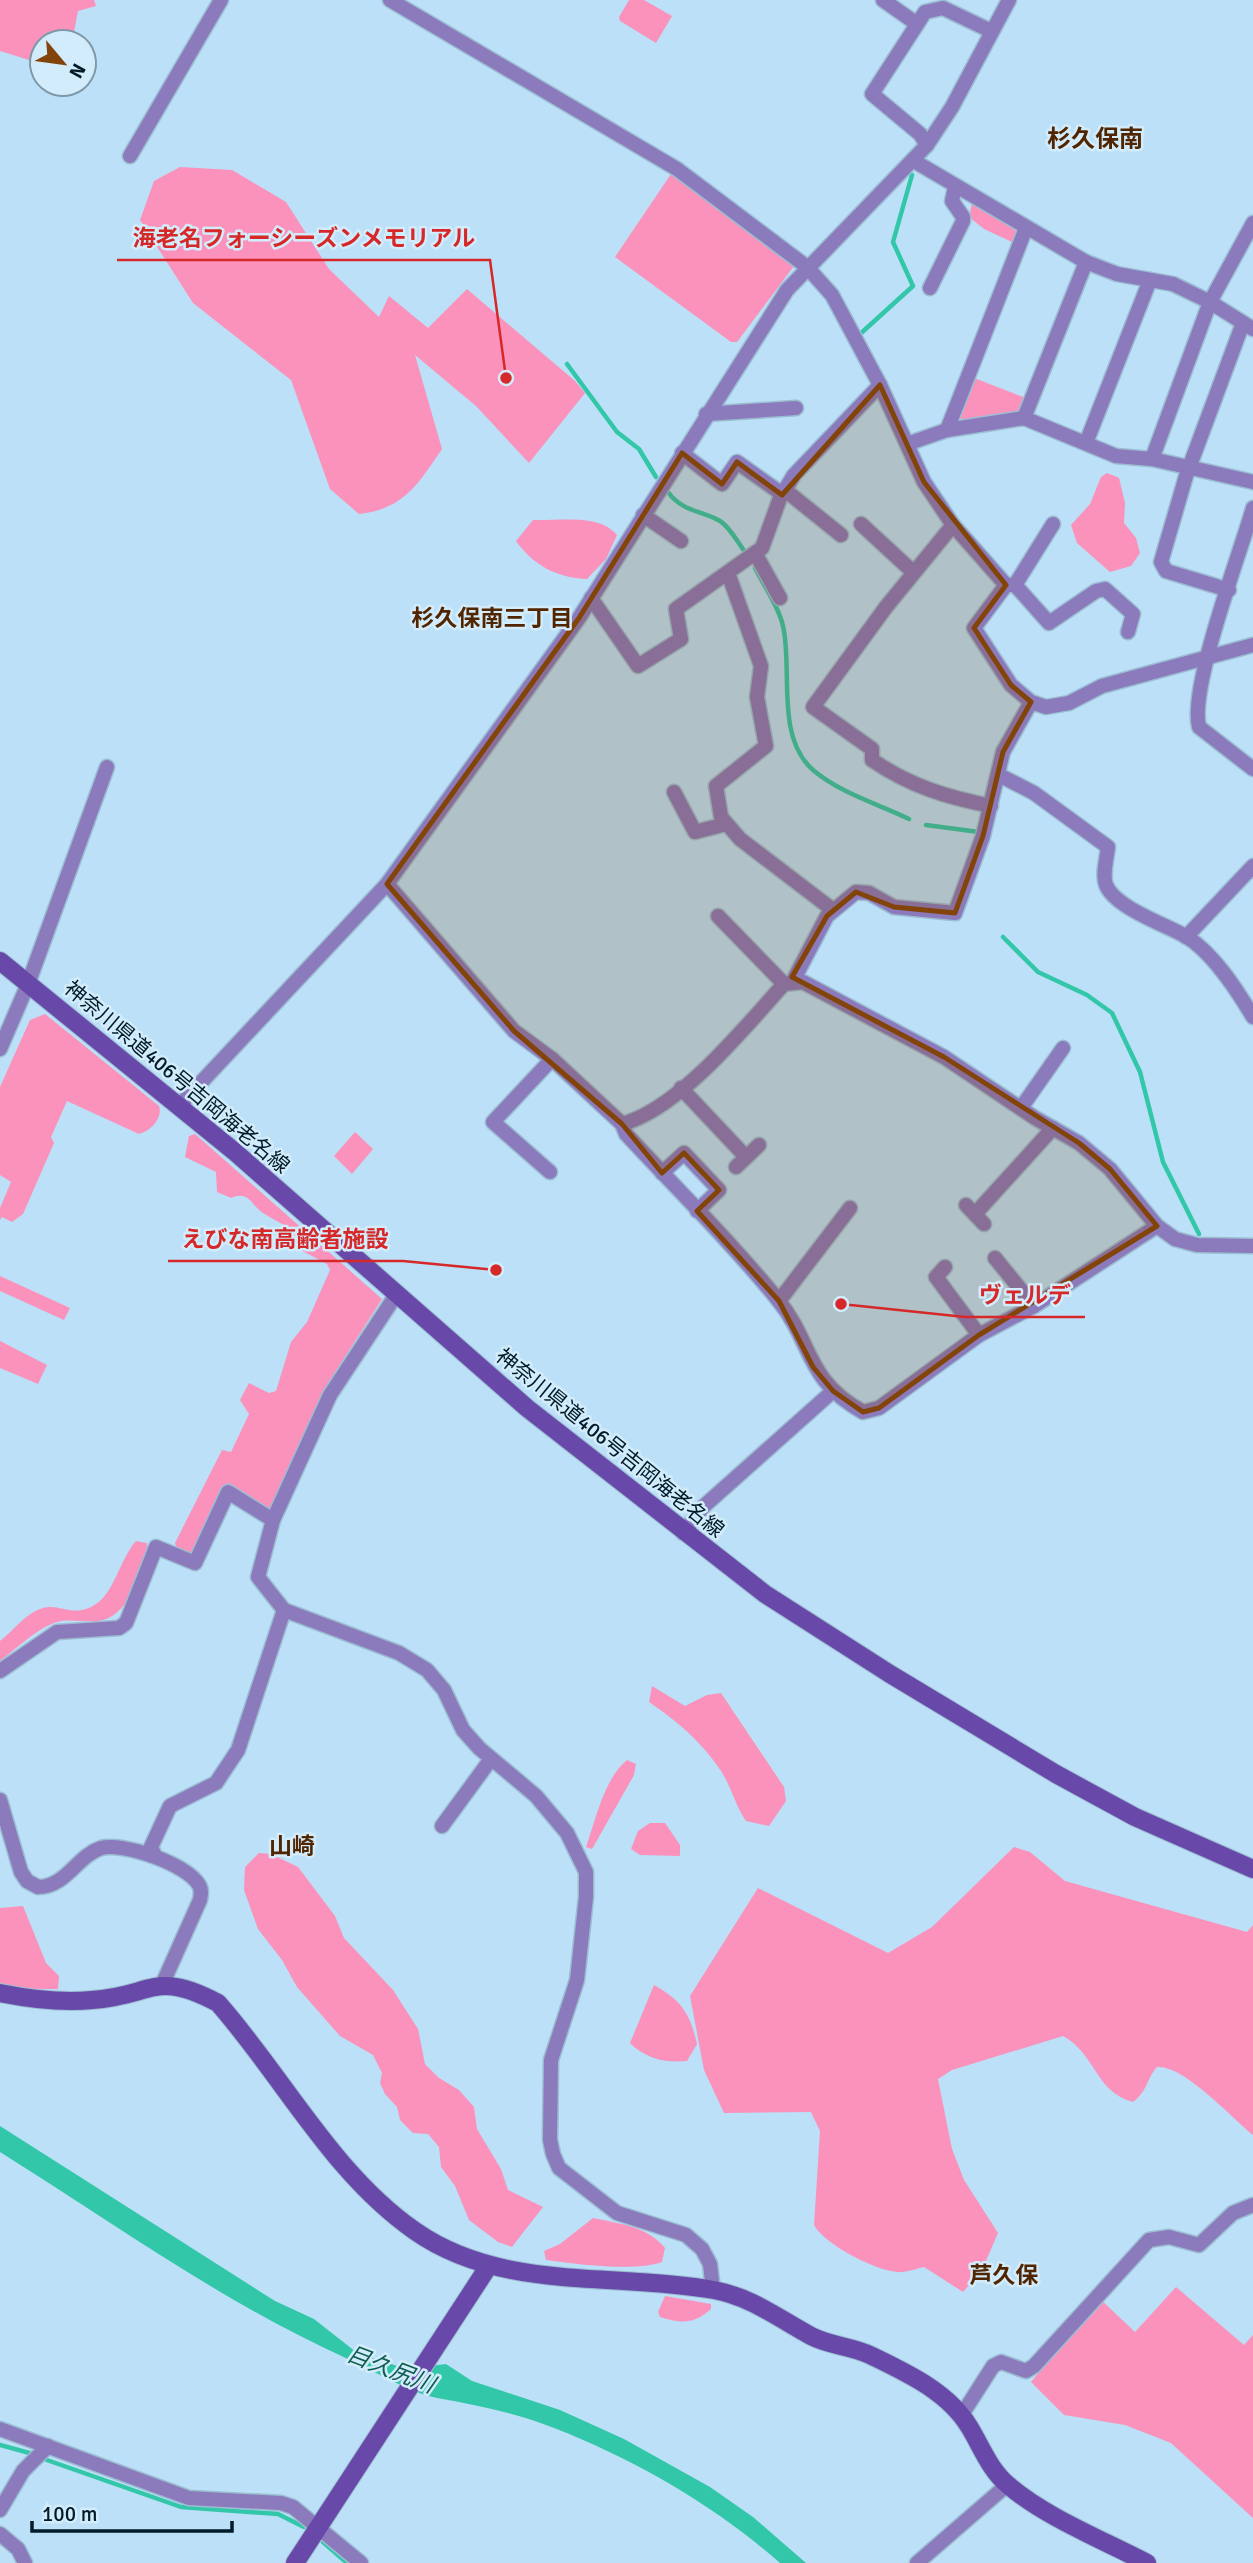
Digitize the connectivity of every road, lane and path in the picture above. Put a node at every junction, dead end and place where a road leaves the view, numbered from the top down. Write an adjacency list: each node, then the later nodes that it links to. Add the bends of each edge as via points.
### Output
1 (220, 0): 8 (street)
2 (390, 0): 14 (street, via 677,169)
3 (883, 0): 5 (street)
4 (1009, 0): 6 (street)
5 (917, 24): 6 (street, via 925,12 943,8); 7 (street, via 872,94)
6 (991, 31): 7 (street)
7 (928, 145): 9 (street)
8 (130, 156)
9 (914, 161): 10 (street); 14 (street)
10 (955, 187): 12 (street); 16 (street, via 953,201 963,221)
11 (1252, 226): 17 (street)
12 (1026, 228): 13 (street); 23 (street)
13 (1086, 262): 15 (street); 22 (street)
14 (807, 267): 19 (street, via 832,295); 21 (street, via 762,324)
15 (1150, 280): 17 (street, via 1173,284); 24 (street)
16 (930, 288)
17 (1209, 302): 18 (street); 27 (street)
18 (1248, 326): 28 (street)
19 (880, 385): 25 (street); 30 (street, via 794,475)
20 (796, 408): 21 (street)
21 (706, 414): 26 (street)
22 (1024, 418): 23 (street); 24 (street)
23 (947, 430): 25 (street)
24 (1086, 443): 27 (street, via 1116,456)
25 (907, 444): 35 (street, via 924,482)
26 (682, 453): 30 (street, via 722,484 737,462); 32 (street)
27 (1152, 459): 28 (street)
28 (1191, 467): 29 (street); 42 (street, via 1161,562 1166,571)
29 (1253, 482)
30 (784, 492): 36 (street); 38 (street, via 767,539)
31 (1253, 508): 42 (street)
32 (643, 515): 37 (street); 43 (street)
33 (861, 523): 39 (street)
34 (1053, 524): 41 (street)
35 (953, 525): 39 (street); 41 (street)
36 (841, 535)
37 (681, 541)
38 (755, 554): 40 (street); 44 (street)
39 (913, 572): 54 (street, via 813,707 872,750 872,760 899,779 926,791)
40 (728, 573): 43 (street, via 676,609 681,639 638,666); 55 (street, via 761,666 757,697 766,746 716,786)
41 (1010, 585): 45 (street, via 1049,623 1105,589 1133,614); 48 (street, via 974,628 1011,685)
42 (1229, 590): 47 (street)
43 (591, 598): 57 (street)
44 (780, 598)
45 (1128, 632)
46 (1253, 645): 47 (street)
47 (1208, 659): 48 (street, via 1102,686 1059,706); 51 (street, via 1197,700 1199,727)
48 (1031, 702): 52 (street, via 1003,752)
49 (1253, 756): 51 (street)
50 (107, 767): 63 (street)
51 (1253, 769)
52 (999, 775): 54 (street); 60 (street, via 1034,793 1108,847 1105,883 1111,893)
53 (674, 792): 55 (street, via 695,832)
54 (990, 806): 58 (street, via 955,913 894,907 869,893 856,892)
55 (726, 824): 58 (street)
56 (1253, 866): 60 (street)
57 (387, 884): 67 (street, via 514,1031); 69 (street)
58 (833, 910): 62 (street)
59 (718, 916): 62 (street)
60 (1186, 937): 64 (street, via 1231,984)
61 (0, 961): 63 (street, 神奈川県道406号吉岡海老名線)
62 (788, 982): 68 (street, via 722,1053); 70 (street, via 803,982 855,1007 944,1057)
63 (28, 984): 65 (street); 69 (street, 神奈川県道406号吉岡海老名線)
64 (1253, 1016)
65 (0, 1048)
66 (1063, 1048): 70 (street)
67 (552, 1059): 71 (street); 74 (street, via 493,1122)
68 (681, 1088): 71 (street, via 639,1120); 73 (street, via 741,1162)
69 (179, 1106): 83 (street, 神奈川県道406号吉岡海老名線)
70 (1021, 1108): 72 (street)
71 (622, 1124): 75 (street)
72 (1053, 1128): 78 (street); 79 (street, via 1110,1169)
73 (759, 1145)
74 (550, 1172)
75 (662, 1173): 77 (street); 77 (street, via 684,1153 719,1190)
76 (850, 1208): 84 (street)
77 (697, 1211): 84 (street)
78 (975, 1214)
79 (1157, 1226): 80 (street, via 1175,1239 1197,1245); 85 (street)
80 (1253, 1246)
81 (995, 1258): 85 (street)
82 (945, 1267): 86 (street, via 936,1277)
83 (396, 1295): 88 (street, via 330,1395); 89 (street, 神奈川県道406号吉岡海老名線)
84 (779, 1301): 87 (street, via 813,1367)
85 (1034, 1307): 86 (street)
86 (979, 1335): 87 (street, via 879,1408 863,1412)
87 (833, 1391): 89 (street, via 704,1506)
88 (274, 1520): 90 (street, via 258,1577); 91 (street, via 228,1492 195,1563 156,1547 126,1623 119,1628 57,1632)
89 (682, 1532): 96 (street, 神奈川県道406号吉岡海老名線, via 765,1594 1056,1774 1135,1817)
90 (285, 1611): 92 (street, via 400,1653 427,1670 444,1689 463,1730); 95 (street, via 237,1750 216,1783 170,1806 151,1847)
91 (0, 1671)
92 (491, 1759): 94 (street); 101 (street, via 536,1796 567,1833 586,1872 577,1980 551,2060 553,2154 559,2168 617,2213 686,2235 710,2264)
93 (0, 1800): 95 (street, via 21,1871 38,1888 62,1879 99,1849 112,1846)
94 (442, 1826)
95 (155, 1856): 97 (street, via 192,1877 201,1889)
96 (1253, 1869)
97 (162, 1985): 98 (street, via 95,2000 56,2001); 100 (street, via 192,1989 218,2003 359,2183 416,2231)
98 (0, 1993)
99 (1253, 2205): 102 (street, via 1233,2213 1199,2245 1169,2237 1149,2240 1034,2366 1026,2371 1001,2362 993,2366)
100 (488, 2267): 101 (street); 107 (street)
101 (713, 2290): 102 (street, via 757,2304 826,2343 878,2359 925,2383)
102 (961, 2416): 105 (street)
103 (0, 2429): 104 (street)
104 (48, 2446): 106 (street, via 23,2471); 107 (street, via 189,2498 281,2503)
105 (1007, 2485): 112 (street); 113 (street)
106 (0, 2510)
107 (319, 2525): 110 (street); 111 (street)
108 (0, 2535): 109 (street, via 18,2549)
109 (26, 2563)
110 (295, 2563)
111 (361, 2563)
112 (916, 2563)
113 (1147, 2563)

